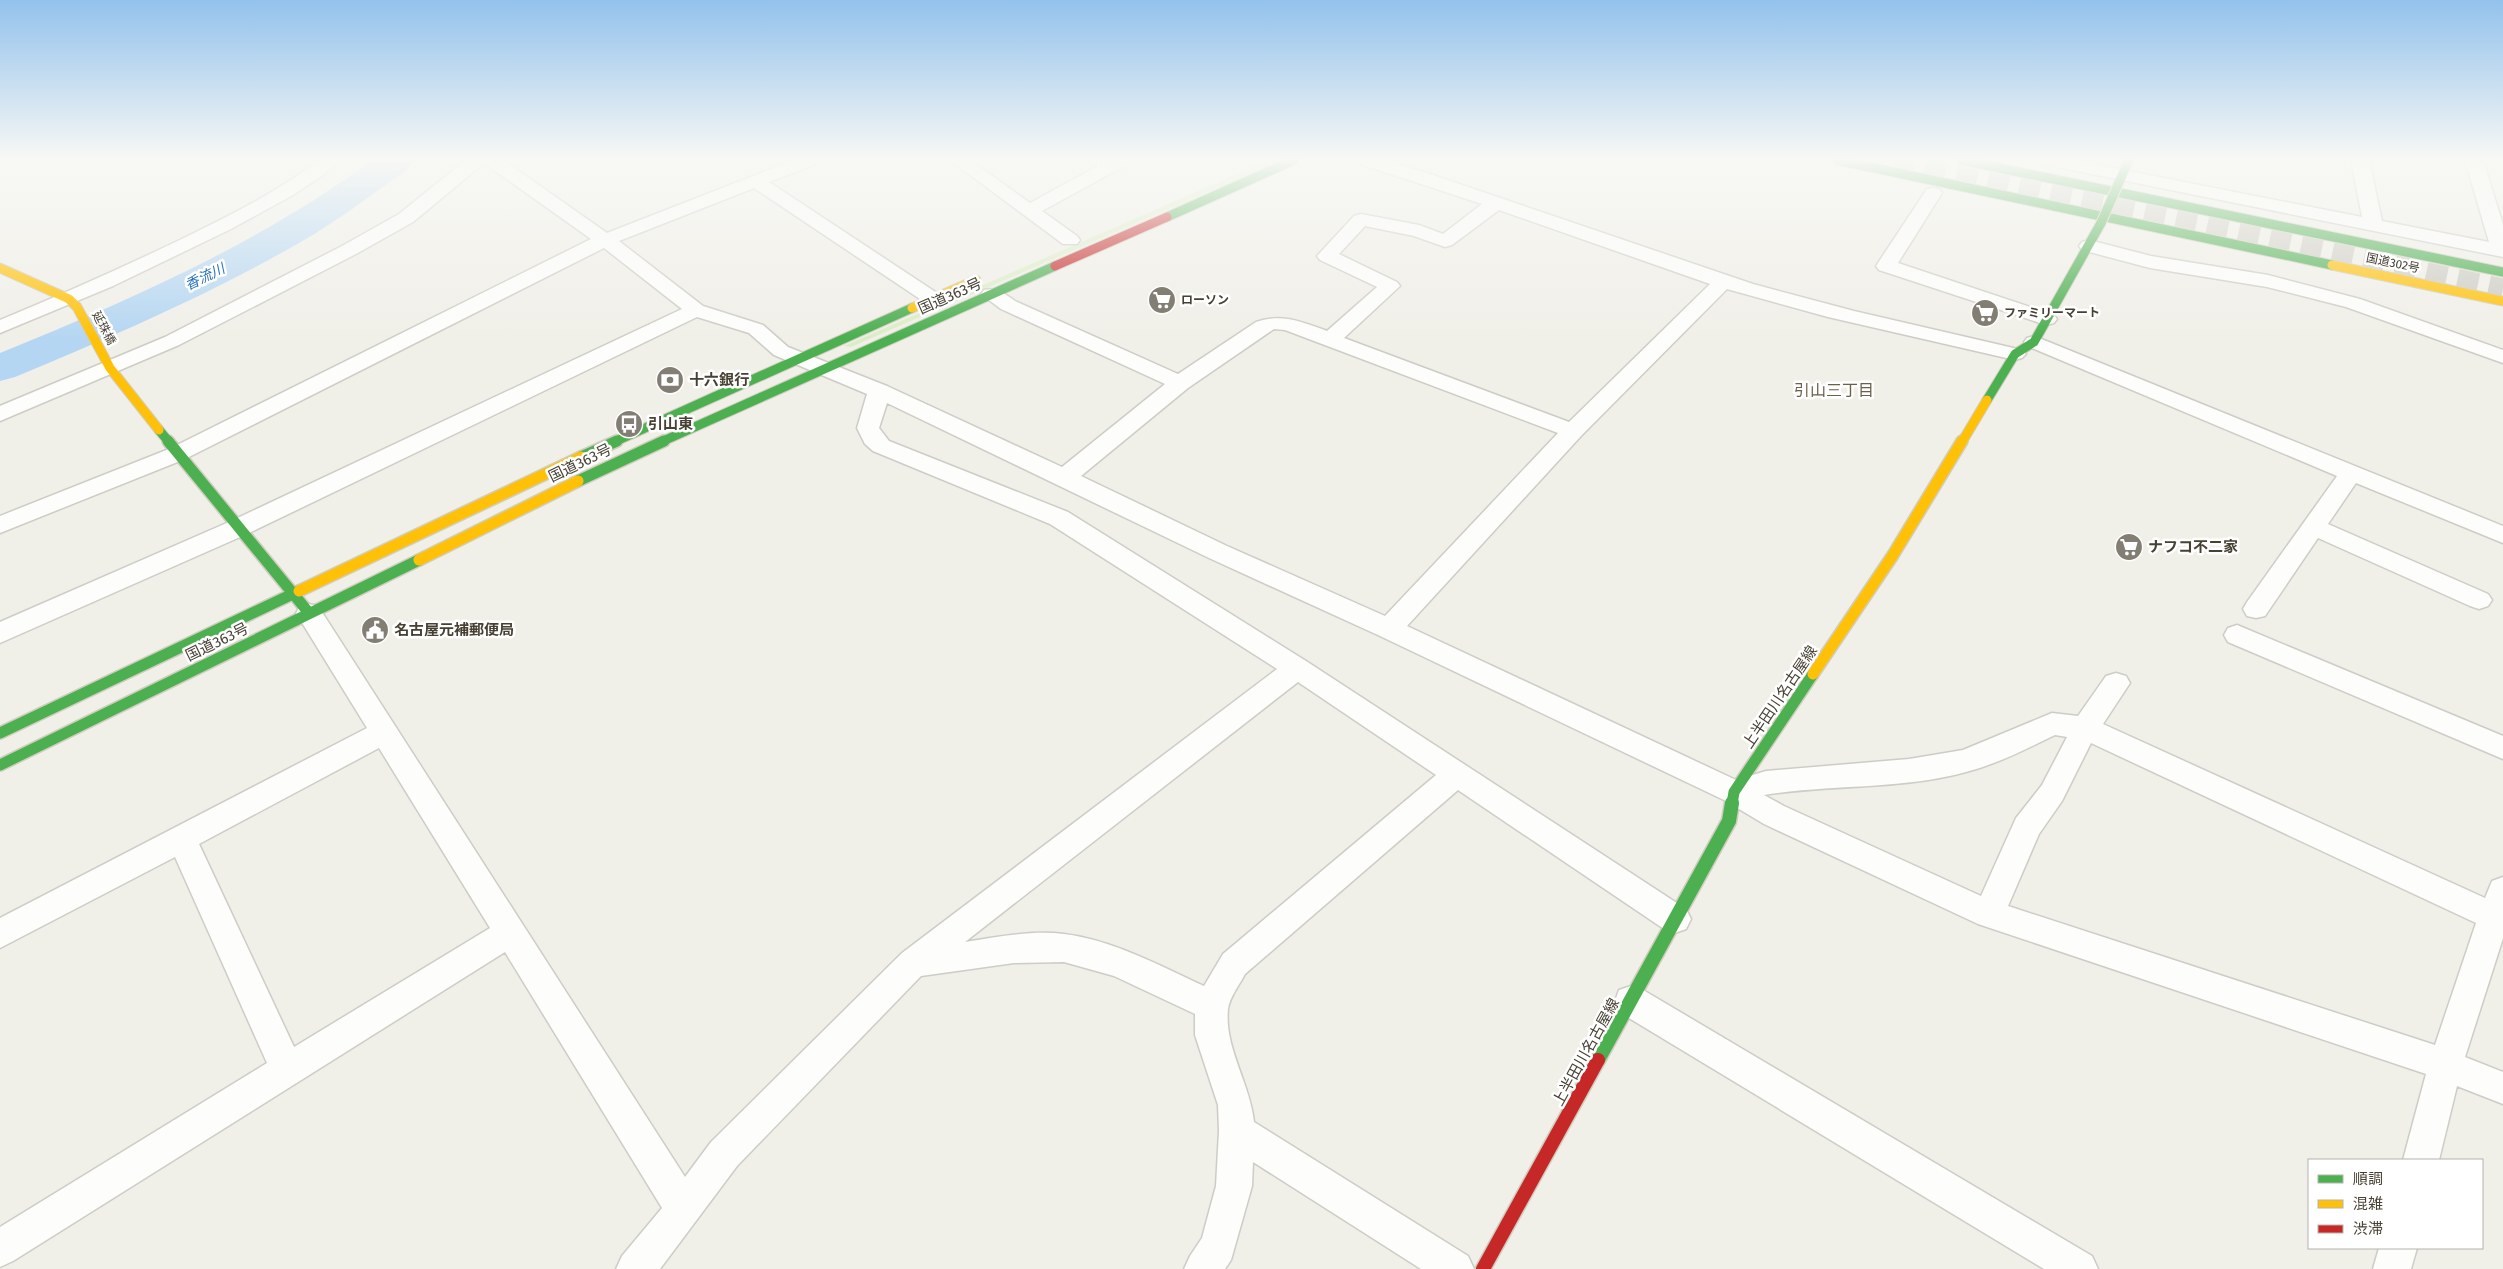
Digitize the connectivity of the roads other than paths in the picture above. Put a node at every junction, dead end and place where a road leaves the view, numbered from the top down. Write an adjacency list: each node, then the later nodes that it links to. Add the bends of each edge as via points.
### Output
1 (236, 219): 28 (street)
2 (404, 219): 36 (street, via 172,341)
3 (575, 219): 18 (street)
4 (659, 219): 18 (street)
5 (814, 219): 26 (street)
6 (1043, 219): 19 (street)
7 (1149, 219): 25 (main road, 国道363号)
8 (1474, 219): 32 (street, via 1445,241 1419,231 1361,220 1326,256 1390,286)
9 (1539, 219): 24 (street)
10 (1916, 219): 30 (street, via 1886,266)
11 (2103, 219): 20 (main road, 上半田川名古屋線, bridge)
12 (2117, 219): 27 (main road, 国道302号)
13 (2248, 219): 23 (main road, 国道302号)
14 (2350, 219): 17 (street)
15 (2372, 219): 17 (street)
16 (2492, 219): 21 (street)
17 (2373, 224): 21 (street)
18 (604, 240): 29 (street); 42 (street)
19 (1070, 240)
20 (2089, 246): 30 (main road, 上半田川名古屋線); 34 (street, via 2150,262 2268,282 2353,303)
21 (2502, 250)
22 (0, 268): 28 (main road)
23 (2503, 272)
24 (1724, 281): 33 (street, via 1801,304); 41 (street)
25 (990, 284): 26 (main road, 国道363号); 37 (main road, 国道363号); 38 (street, via 1008,306)
26 (934, 298): 35 (main road, 国道363号)
27 (2503, 301)
28 (73, 303): 31 (street); 36 (main road, 延珠橋)
29 (696, 310): 35 (street, via 756,329 781,351); 47 (street)
30 (2047, 319): 33 (main road, 上半田川名古屋線)
31 (0, 327)
32 (1329, 340): 38 (street, via 1288,324 1272,323); 41 (street)
33 (2025, 348): 43 (street); 64 (main road, 上半田川名古屋線, via 1893,555)
34 (2503, 357)
35 (798, 358): 37 (street); 49 (main road, 国道363号, via 647,425)
36 (109, 365): 40 (street); 42 (main road, 延珠橋)
37 (824, 369): 39 (street); 52 (main road, 国道363号, via 632,455)
38 (1180, 383): 44 (street)
39 (879, 391): 44 (street); 56 (street, via 868,428 880,446 1059,518)
40 (0, 414)
41 (1573, 432): 53 (street)
42 (177, 454): 45 (street); 47 (main road, 延珠橋)
43 (2352, 473): 46 (street); 48 (street)
44 (1064, 476): 53 (street, via 1218,552)
45 (0, 525)
46 (2314, 527): 50 (street); 51 (street)
47 (238, 528): 49 (main road, 延珠橋); 54 (street)
48 (2503, 535)
49 (292, 592): 52 (main road, 延珠橋); 60 (main road, 国道363号)
50 (2479, 600)
51 (2256, 609)
52 (309, 613): 59 (street); 62 (main road, 国道363号)
53 (1389, 629): 64 (street)
54 (0, 633)
55 (2238, 635): 61 (street)
56 (1297, 668): 63 (street); 71 (street)
57 (2116, 683): 58 (street)
58 (2085, 728): 64 (street, via 2052,724 1965,761 1910,770 1766,783); 66 (street); 67 (street, via 2052,793 2027,827)
59 (384, 732): 65 (street); 69 (street)
60 (0, 733)
61 (2503, 748)
62 (0, 765)
63 (1457, 774): 68 (street); 73 (street, via 1234,964)
64 (1734, 792): 67 (street, via 1774,815); 68 (main road, 上半田川名古屋線, via 1729,821)
65 (181, 837): 70 (street); 75 (street)
66 (2500, 910): 74 (street)
67 (1989, 914): 74 (street)
68 (1676, 919): 72 (main road, 上半田川名古屋線)
69 (510, 932): 75 (street); 79 (street)
70 (0, 934)
71 (913, 963): 73 (street, via 1014,949 1064,948 1120,963); 79 (street, via 724,1154)
72 (1631, 1001): 85 (main road, 上半田川名古屋線); 86 (street)
73 (1211, 1005): 77 (street, via 1212,1035 1236,1105)
74 (2446, 1065): 76 (street); 78 (street)
75 (287, 1069): 80 (street)
76 (2503, 1088)
77 (1237, 1131): 83 (street, via 1234,1186 1218,1247); 84 (street)
78 (2421, 1159)
79 (683, 1208): 82 (street)
80 (0, 1248)
81 (2398, 1249): 87 (street)
82 (635, 1269)
83 (1203, 1269)
84 (1455, 1269)
85 (1483, 1269)
86 (2079, 1269)
87 (2392, 1269)

